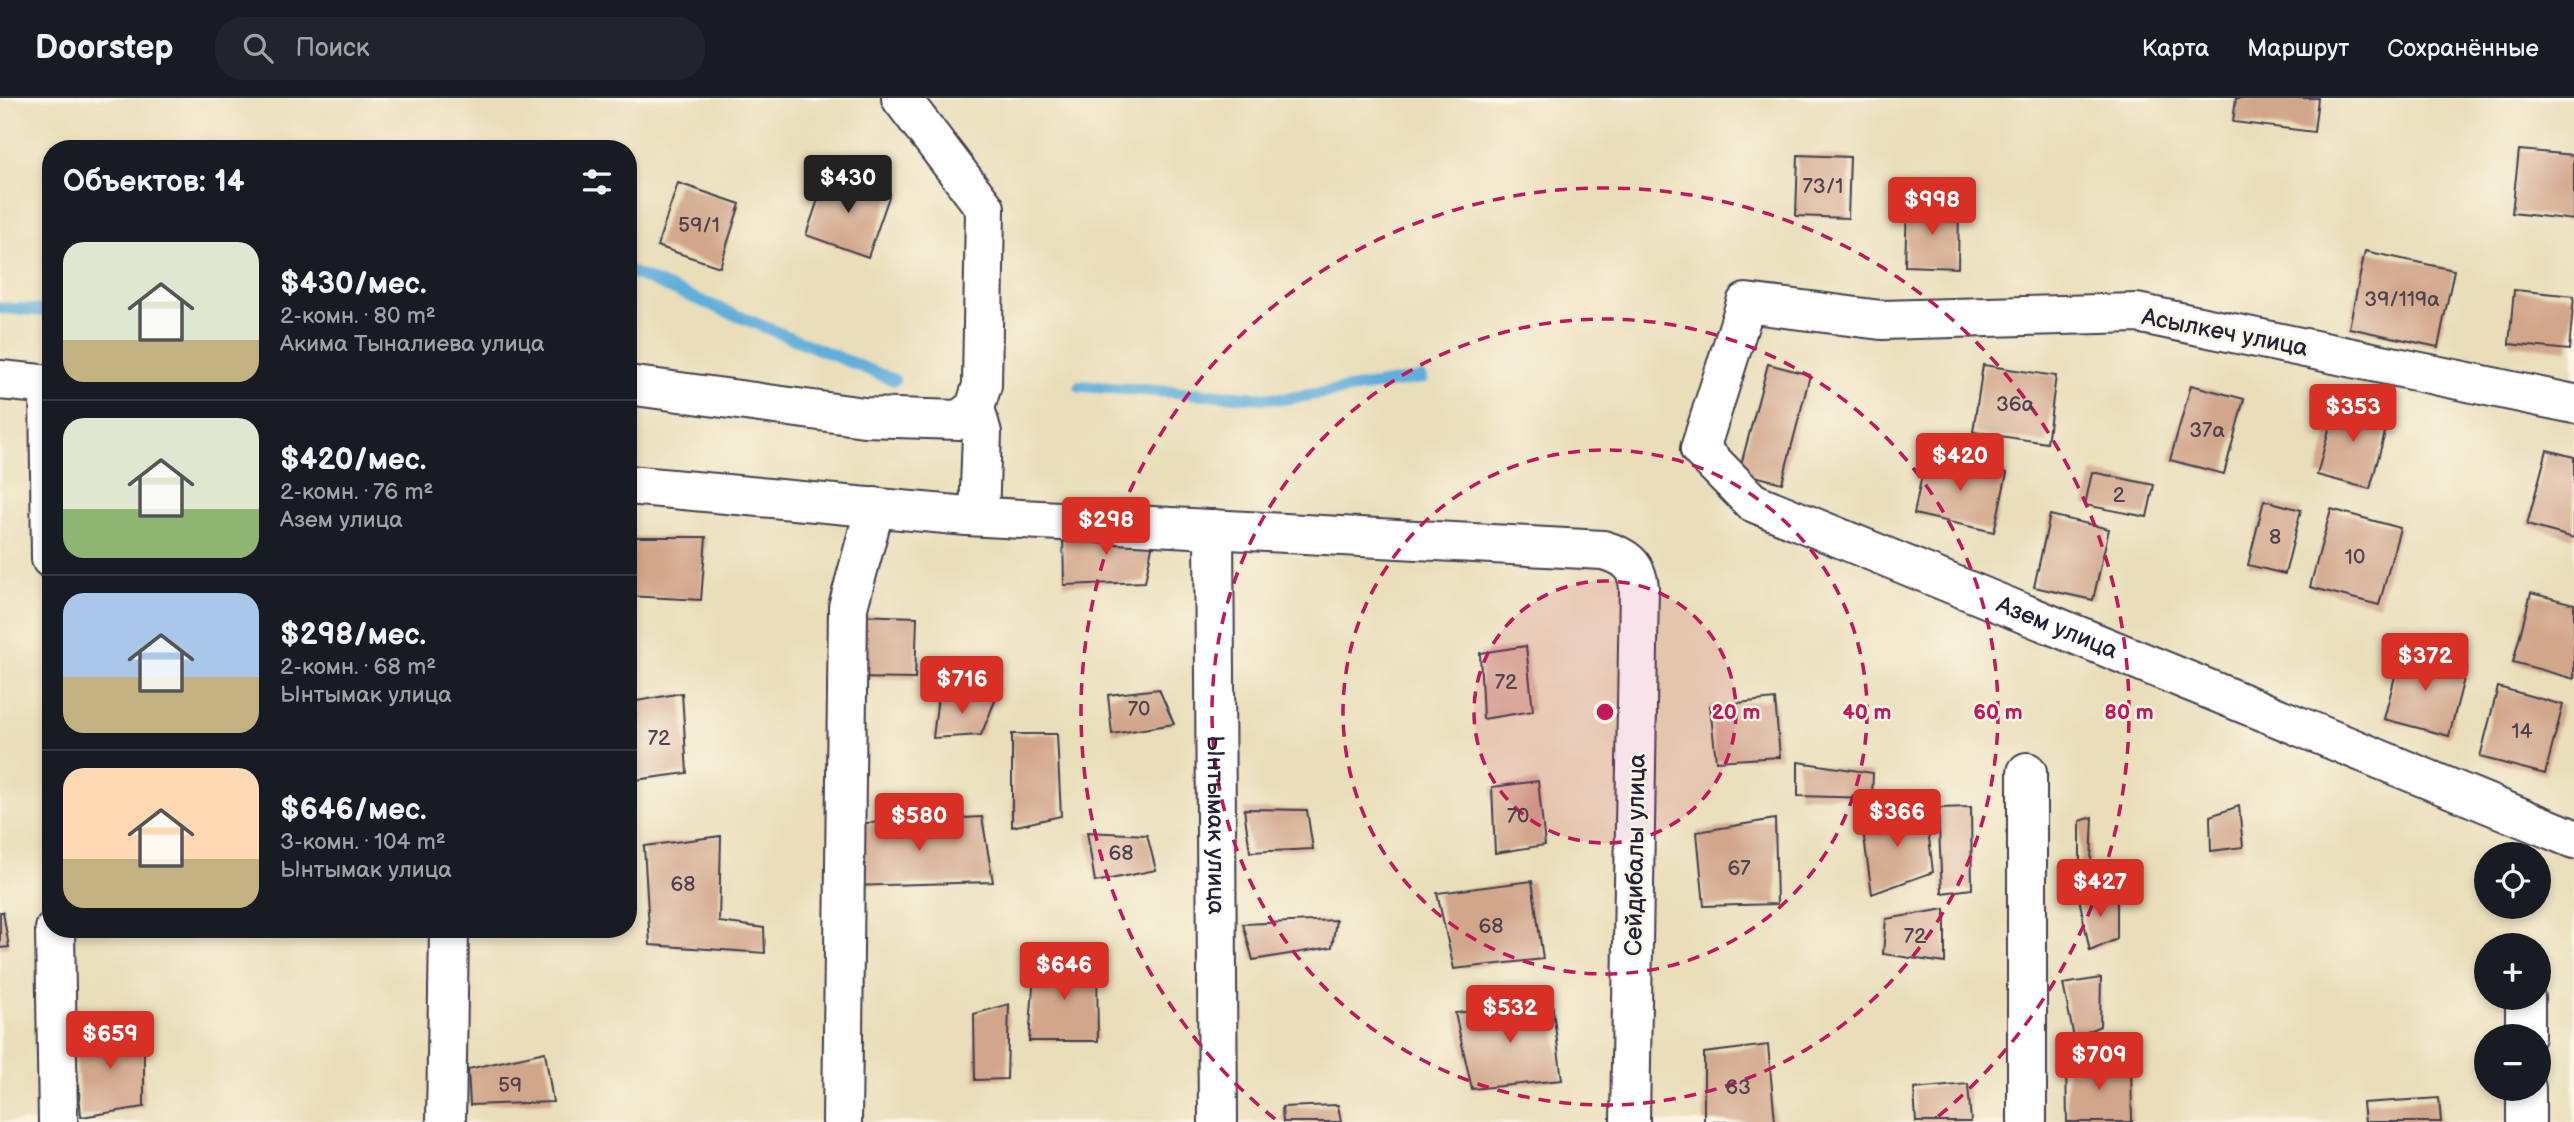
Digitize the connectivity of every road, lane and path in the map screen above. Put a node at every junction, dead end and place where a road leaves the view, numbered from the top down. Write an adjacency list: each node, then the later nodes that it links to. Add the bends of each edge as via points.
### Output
1 (901, 98): 7 (street, via 985,208 982,385)
2 (1746, 303): 6 (street, Асылкеч улица, via 1881,320 2137,313); 13 (street, Азем улица, via 1700,449 1752,502)
3 (0, 380): 4 (street)
4 (42, 384)
5 (637, 386): 7 (street, via 864,417 959,421)
6 (2574, 404)
7 (975, 408): 10 (street, via 982,433)
8 (637, 486): 9 (street)
9 (875, 508): 10 (street); 19 (street, via 848,607)
10 (979, 516): 11 (street)
11 (1214, 529): 20 (street, Ынтымак улица); 21 (street, Сейдибалы улица, via 1603,550 1628,560 1638,573)
12 (2027, 772): 22 (street)
13 (2574, 839)
14 (55, 938): 17 (street)
15 (449, 938): 18 (street)
16 (2526, 1101): 23 (street)
17 (58, 1122)
18 (446, 1122)
19 (842, 1122)
20 (1218, 1122)
21 (1630, 1122)
22 (2027, 1122)
23 (2526, 1122)

